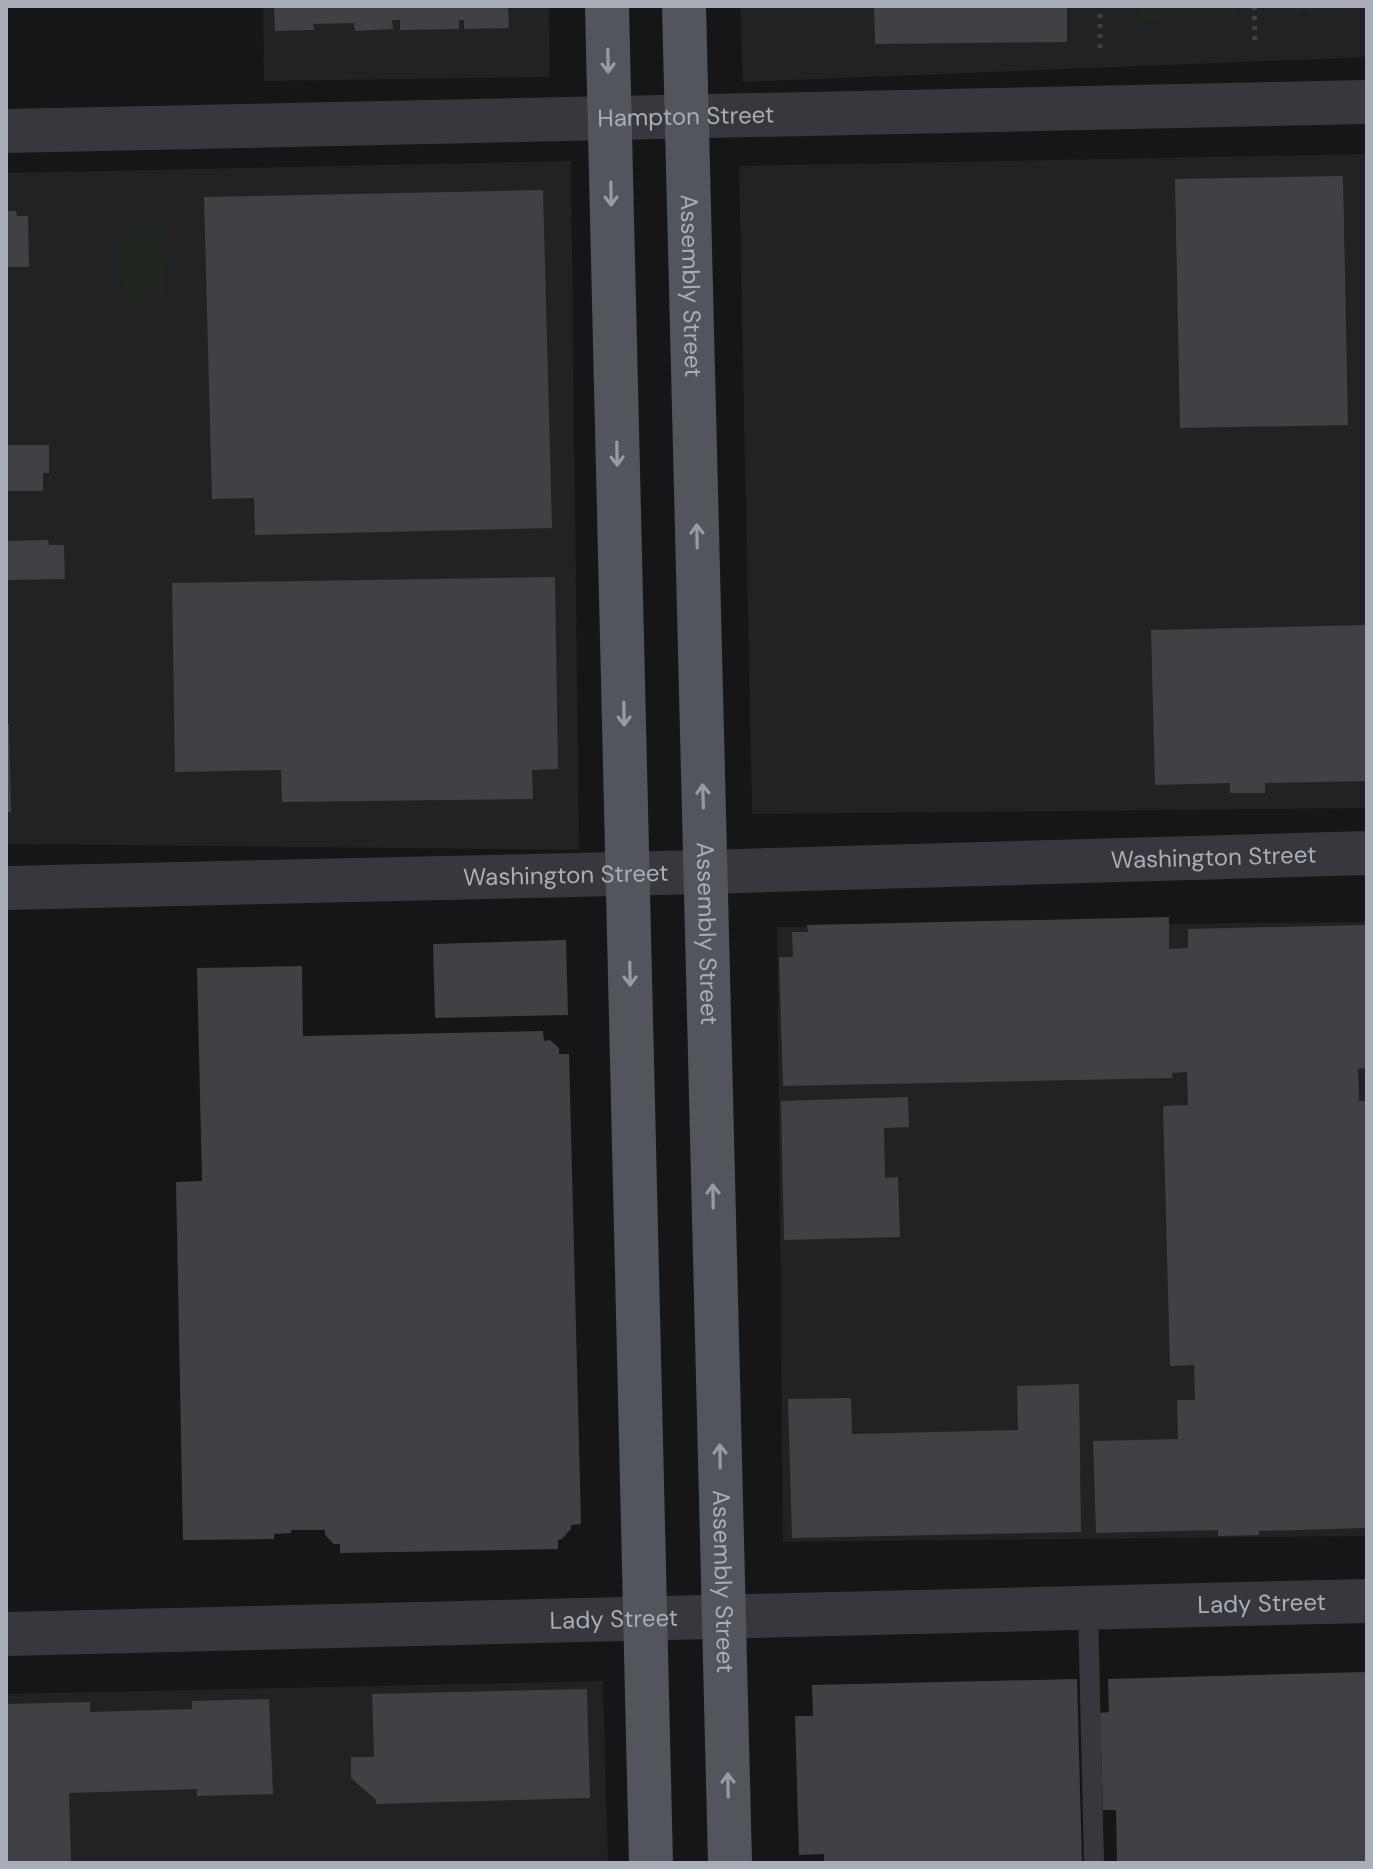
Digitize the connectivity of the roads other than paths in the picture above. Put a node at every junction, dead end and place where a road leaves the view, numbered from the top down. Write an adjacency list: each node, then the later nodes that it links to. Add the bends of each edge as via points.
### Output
1 (607, 6): 5 (main road, one-way to 5)
2 (684, 6): 4 (main road, Assembly Street)
3 (1367, 102): 4 (street, Hampton Street)
4 (687, 115): 5 (street, Hampton Street); 8 (main road, Assembly Street, one-way to 4)
5 (609, 116): 6 (street, Hampton Street); 9 (main road, one-way to 9)
6 (6, 131)
7 (1367, 853): 8 (street, Washington Street)
8 (705, 872): 9 (street, Washington Street); 13 (main road, Assembly Street, one-way to 8)
9 (628, 874): 10 (street, Washington Street); 14 (main road, one-way to 14)
10 (6, 888)
11 (1367, 1601): 12 (street, Lady Street)
12 (1088, 1608): 13 (street, Lady Street); 18 (lane)
13 (724, 1618): 14 (street, Lady Street); 17 (main road, Assembly Street, one-way to 13)
14 (646, 1620): 15 (street, Lady Street); 16 (main road)
15 (6, 1634)
16 (651, 1863)
17 (730, 1863)
18 (1094, 1863)

